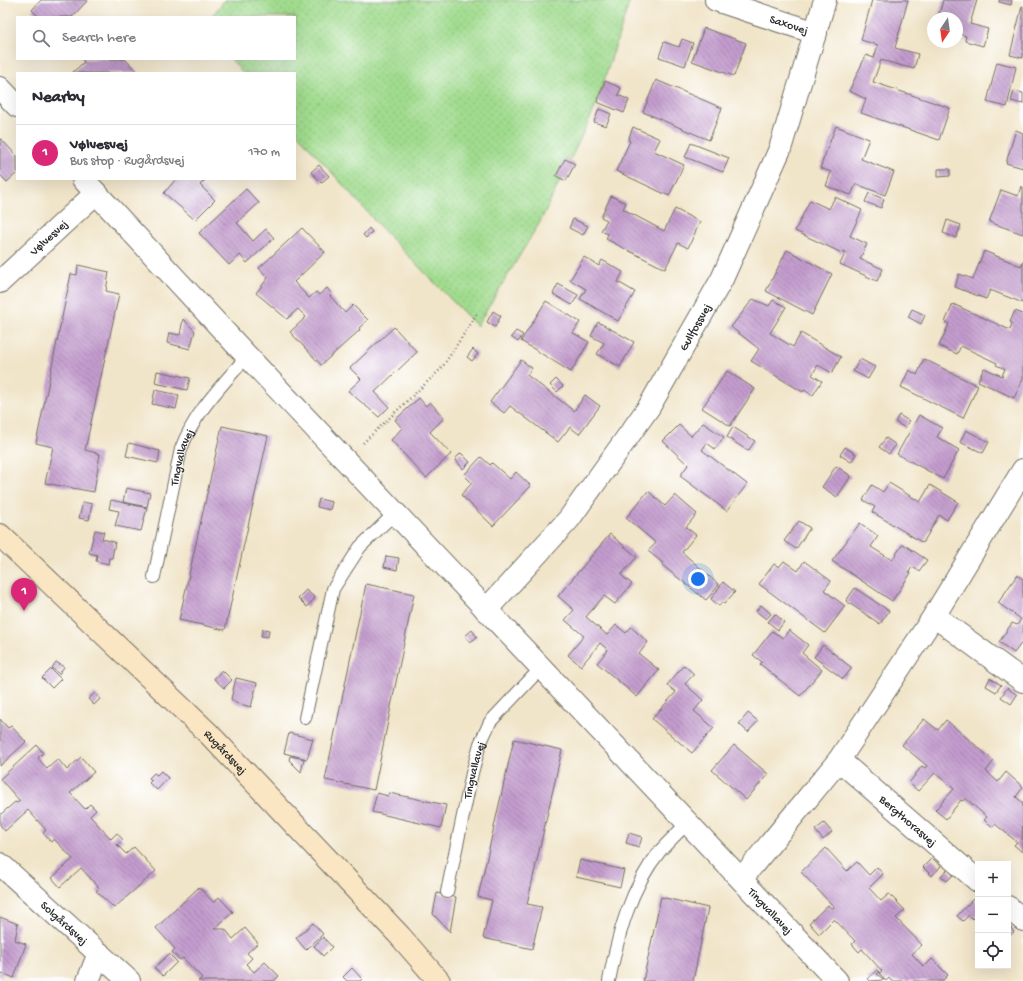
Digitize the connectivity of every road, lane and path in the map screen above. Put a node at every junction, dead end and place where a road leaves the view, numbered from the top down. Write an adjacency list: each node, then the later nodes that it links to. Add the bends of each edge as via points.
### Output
1 (716, 0): 3 (street, Saxovej)
2 (825, 0): 3 (street, Gullfossvej)
3 (816, 33): 15 (street, Gullfossvej, via 780,149 722,279 649,407 569,519)
4 (0, 88): 5 (street)
5 (16, 105)
6 (90, 186): 7 (street, Vølvesvej); 9 (street, Tingvallavej)
7 (0, 282)
8 (477, 314): 10 (path, via 441,369)
9 (247, 356): 10 (street, Tingvallavej); 14 (lane, Tingvallavej, via 201,409 188,429 181,449)
10 (345, 460): 12 (street, Tingvallavej)
11 (1022, 472): 16 (street)
12 (395, 513): 15 (street, Tingvallavej); 19 (lane, via 360,547 333,589)
13 (0, 535): 31 (main road, Rugårdsvej, via 209,734 400,936)
14 (154, 577)
15 (486, 610): 17 (street, Tingvallavej)
16 (934, 616): 18 (street); 20 (street)
17 (541, 668): 21 (street, Tingvallavej); 25 (lane, Tingvallavej, via 490,722 480,744)
18 (1023, 681)
19 (305, 718)
20 (839, 760): 23 (street); 24 (street, Bergthorasvej)
21 (688, 822): 23 (street, Tingvallavej); 32 (lane, via 660,851 631,900 616,943)
22 (0, 864): 28 (street, Solgårdsvej)
23 (742, 878): 33 (street, Tingvallavej)
24 (975, 878)
25 (448, 892)
26 (1011, 910): 27 (street)
27 (1023, 920)
28 (99, 953): 29 (street); 30 (street, Solgårdsvej)
29 (88, 981)
30 (129, 981)
31 (439, 981)
32 (609, 981)
33 (837, 981)

